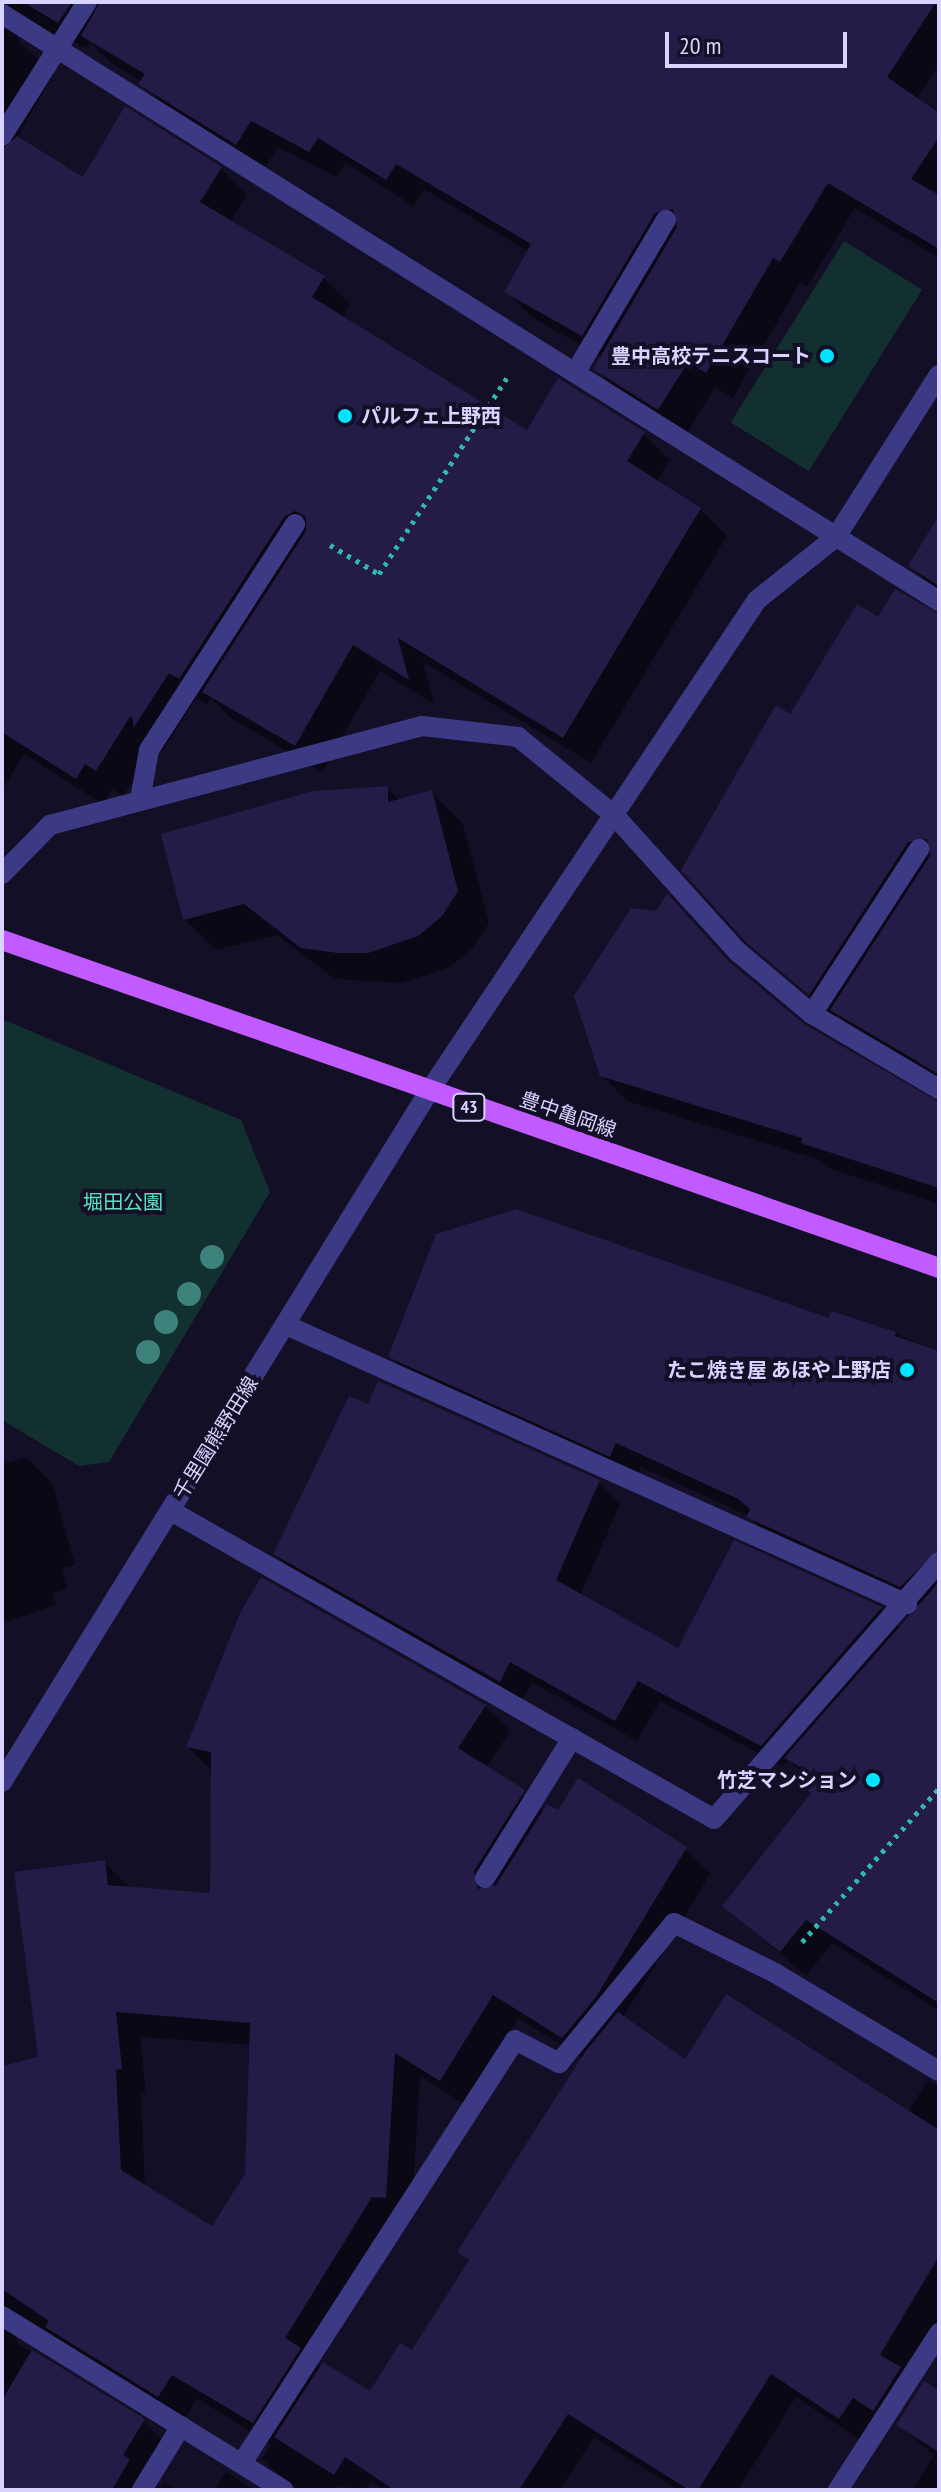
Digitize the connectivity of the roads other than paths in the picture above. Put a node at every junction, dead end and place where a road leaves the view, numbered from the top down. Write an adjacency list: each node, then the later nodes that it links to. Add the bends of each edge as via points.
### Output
1 (87, 2): 3 (street)
2 (2, 14): 3 (street)
3 (57, 49): 4 (street); 6 (street)
4 (2, 136)
5 (666, 220): 6 (street)
6 (575, 373): 9 (street)
7 (939, 375): 9 (street, 千里園熊野田線)
8 (295, 524): 11 (street, via 149,750)
9 (836, 537): 10 (street); 12 (street, 千里園熊野田線, via 757,600)
10 (939, 601)
11 (140, 800): 12 (street, via 422,726 518,737); 14 (street, via 50,825)
12 (614, 815): 16 (street, via 738,952); 18 (street, 千里園熊野田線)
13 (919, 849): 16 (street)
14 (2, 874)
15 (2, 940): 18 (main road, 豊中亀岡線 / 43)
16 (812, 1014): 17 (street)
17 (939, 1089)
18 (428, 1093): 19 (main road, 豊中亀岡線 / 43); 20 (street, 千里園熊野田線)
19 (939, 1268)
20 (286, 1325): 21 (street, 千里園熊野田線); 23 (street)
21 (171, 1511): 24 (street); 25 (street, 千里園熊野田線)
22 (939, 1562): 23 (street)
23 (907, 1604): 24 (street, via 714,1819)
24 (572, 1738): 26 (street)
25 (2, 1782)
26 (485, 1878)
27 (939, 2071): 31 (street, via 775,1973 674,1923 559,2063 515,2040)
28 (2, 2316): 30 (street)
29 (939, 2333): 34 (street)
30 (181, 2426): 31 (street); 32 (street)
31 (242, 2463): 33 (street)
32 (142, 2490)
33 (284, 2490)
34 (838, 2490)

